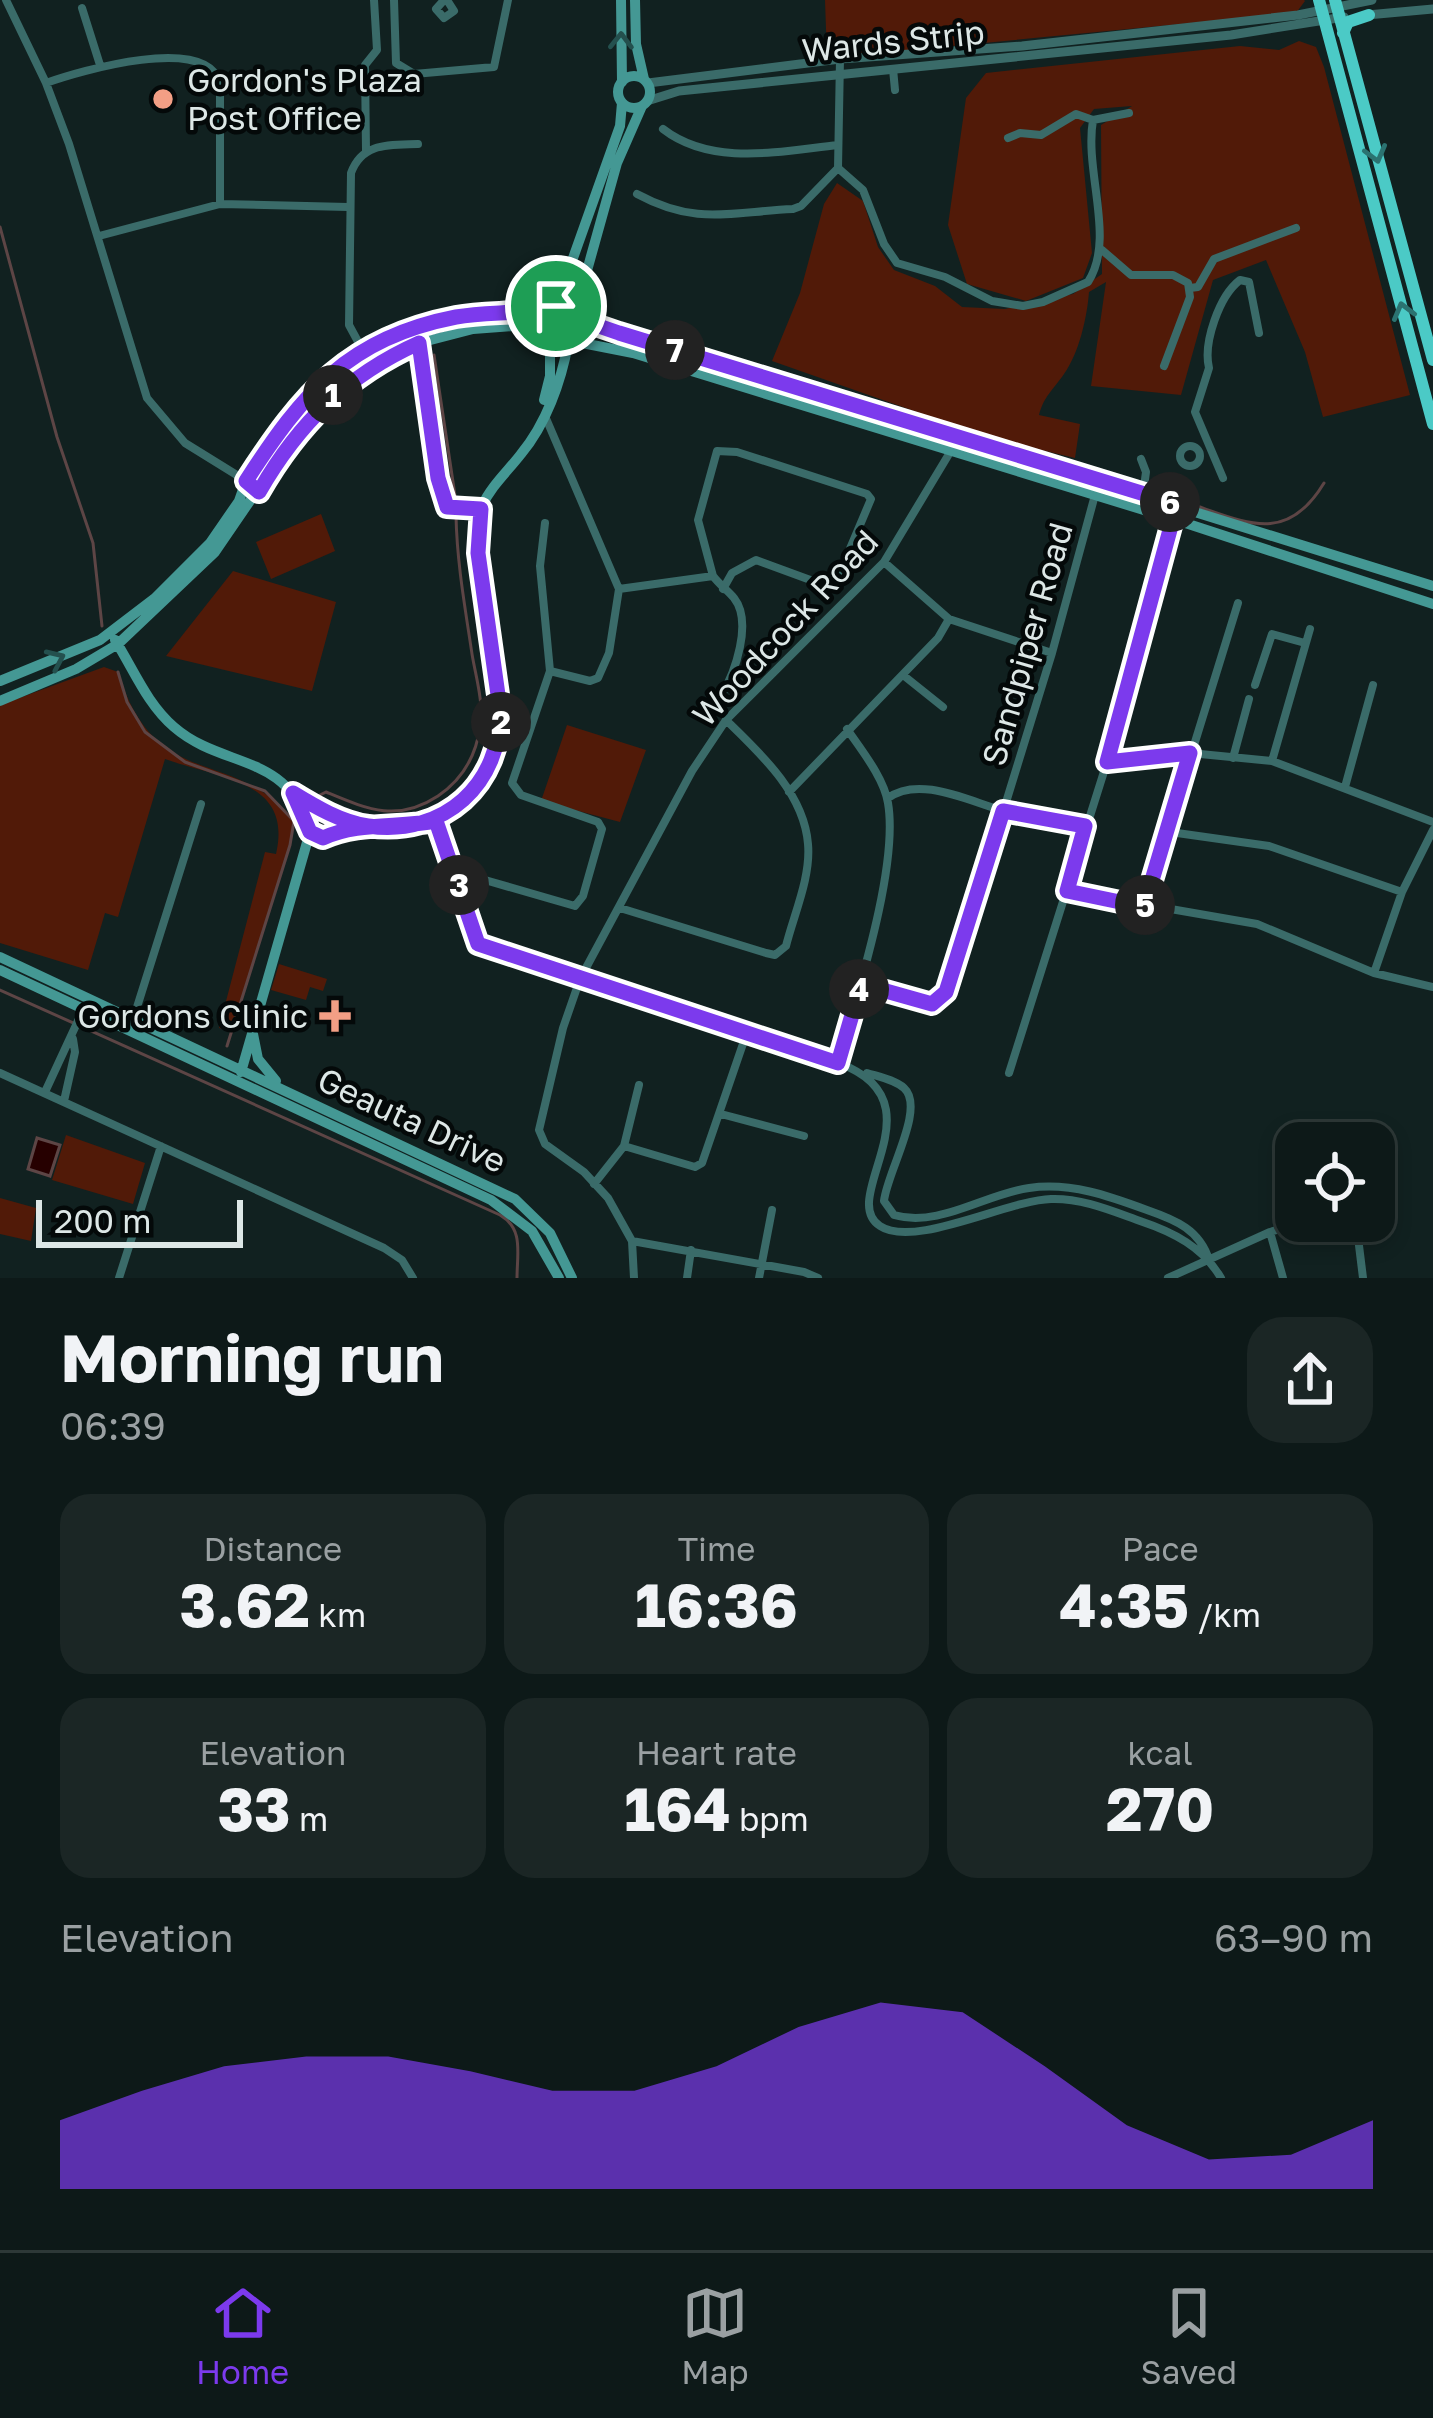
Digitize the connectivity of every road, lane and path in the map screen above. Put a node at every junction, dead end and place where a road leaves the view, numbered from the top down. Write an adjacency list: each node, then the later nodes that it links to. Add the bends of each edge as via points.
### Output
1 (6, 0): 18 (street)
2 (374, 0): 29 (street)
3 (394, 0): 4 (street, via 393,51 414,74 494,67)
4 (508, 0)
5 (621, 0): 19 (main road, one-way to 5)
6 (635, 0): 17 (main road)
7 (1337, 7): 9 (street, Wards Strip); 11 (street, Wards Strip); 12 (highway)
8 (82, 8): 14 (street)
9 (1370, 8): 10 (street, Wards Strip); 12 (highway)
10 (1433, 9)
11 (1322, 10): 13 (street, Wards Strip); 15 (street, Wards Strip, via 1231,35); 48 (highway, one-way to 11)
12 (1343, 34): 45 (highway, one-way to 45)
13 (840, 59): 16 (street); 17 (street, Wards Strip)
14 (100, 65): 18 (street); 32 (street, via 182,60 217,72)
15 (892, 67): 16 (street, Wards Strip); 20 (street)
16 (841, 72): 22 (street, Wards Strip, via 679,91); 28 (street)
17 (645, 81): 19 (main road); 22 (main road)
18 (46, 82): 35 (street)
19 (622, 82): 21 (main road)
20 (895, 90)
21 (622, 103): 22 (main road); 38 (main road)
22 (645, 104): 39 (main road, via 617,163)
23 (1129, 113): 24 (street)
24 (1093, 120): 26 (street, via 1076,114 1041,135); 36 (street)
25 (663, 129): 28 (street, via 706,151)
26 (1008, 138)
27 (418, 144): 29 (street)
28 (838, 145): 30 (street)
29 (366, 152): 33 (street, via 351,172)
30 (838, 168): 31 (street, via 793,209 701,217); 36 (street, via 863,190 897,263 992,301 1031,306 1088,282)
31 (637, 194)
32 (220, 204): 33 (street); 35 (street)
33 (348, 207): 44 (street, via 349,326)
34 (1296, 228): 37 (street, via 1214,259)
35 (99, 236): 54 (street, via 147,398 184,443)
36 (1102, 250): 37 (street, via 1131,275 1173,274)
37 (1190, 288): 46 (street)
38 (554, 307): 39 (main road); 41 (main road, via 542,321); 44 (main road, via 453,318)
39 (577, 312): 42 (main road, via 580,326); 49 (main road, via 619,333)
40 (1259, 333): 50 (street, via 1249,282 1240,280 1221,306 1195,412)
41 (548, 340): 42 (main road); 43 (main road, via 500,326); 47 (main road)
42 (570, 342): 47 (main road); 51 (main road, via 633,353)
43 (419, 343): 55 (main road, via 331,397); 59 (street, via 447,507)
44 (362, 349): 54 (main road, via 294,409)
45 (1433, 360)
46 (1164, 365)
47 (545, 415): 59 (main road); 65 (street)
48 (1433, 424)
49 (960, 438): 51 (street, Woodcock Road); 56 (main road)
50 (1205, 451): 50 (street, via 1185,466 1180,454 1188,441); 53 (street)
51 (951, 452): 57 (main road); 62 (street, Woodcock Road)
52 (1141, 459): 56 (street)
53 (1223, 478)
54 (246, 481): 55 (street); 72 (main road, via 210,543)
55 (259, 492): 69 (main road, via 215,552)
56 (1143, 494): 58 (main road)
57 (1095, 495): 60 (main road); 75 (street, Sandpiper Road)
58 (1177, 504): 60 (street); 64 (main road)
59 (481, 509): 101 (main road, via 478,553 501,731 475,789)
60 (1173, 519): 68 (main road); 92 (street)
61 (545, 523): 78 (street, via 540,566)
62 (884, 562): 70 (street); 87 (street, Woodcock Road)
63 (713, 576): 65 (street); 66 (street); 66 (street, via 698,520 717,452 871,499 835,584 756,560 732,573)
64 (1433, 586)
65 (619, 589): 78 (street, via 598,678)
66 (723, 589): 83 (street, via 742,614)
67 (1238, 603): 89 (street)
68 (1433, 604)
69 (143, 619): 74 (main road); 76 (main road, via 129,639)
70 (950, 619): 75 (street); 79 (street)
71 (1310, 629): 73 (street)
72 (110, 632): 74 (main road); 80 (main road, one-way to 72)
73 (1305, 643): 81 (street, via 1272,634); 91 (street)
74 (118, 644): 76 (main road); 77 (main road)
75 (1052, 653): 99 (street, Sandpiper Road)
76 (131, 668): 77 (main road, via 104,660); 95 (main road, via 175,729 269,771)
77 (76, 669): 85 (main road)
78 (550, 670): 109 (street, via 512,783 521,795 601,824 583,896 571,907)
79 (903, 675): 86 (street); 88 (street)
80 (0, 681)
81 (1255, 685)
82 (1373, 685): 93 (street)
83 (721, 696)
84 (1249, 699): 90 (street)
85 (0, 700)
86 (943, 706)
87 (726, 720): 94 (street); 113 (street, Woodcock Road)
88 (847, 729): 94 (street); 96 (street)
89 (1190, 753): 90 (street); 92 (street); 106 (street)
90 (1233, 758): 91 (street)
91 (1272, 761): 93 (street)
92 (1107, 762): 103 (street)
93 (1344, 788): 104 (street)
94 (789, 792): 113 (street, via 808,846 782,952)
95 (293, 793): 98 (main road); 105 (main road)
96 (888, 798): 99 (street, via 902,789 926,791); 118 (street, via 888,853)
97 (201, 804): 121 (street)
98 (321, 809): 100 (main road); 105 (main road)
99 (1003, 811): 103 (street); 118 (street, Sandpiper Road, via 943,996 932,1004)
100 (335, 817): 102 (main road); 107 (main road)
101 (436, 821): 102 (main road); 117 (street, via 478,944)
102 (369, 826): 107 (main road)
103 (1085, 826): 110 (street)
104 (1433, 826): 111 (street)
105 (309, 828): 107 (main road); 108 (main road)
106 (1170, 832): 111 (street, via 1269,846); 112 (street)
107 (329, 835): 108 (main road)
108 (305, 856): 122 (main road)
109 (478, 878)
110 (1067, 891): 112 (street); 128 (street)
111 (1402, 892): 116 (street)
112 (1144, 907): 116 (street, via 1257,924)
113 (620, 908): 117 (street, Woodcock Road)
114 (0, 958): 121 (main road, Geauta Drive)
115 (0, 970): 120 (main road, Geauta Drive)
116 (1374, 973): 119 (street)
117 (580, 979): 123 (street); 138 (street, Woodcock Road, via 538,1130)
118 (861, 984): 125 (street)
119 (1433, 987)
120 (82, 1013): 121 (main road, Geauta Drive); 124 (street)
121 (131, 1025): 127 (main road, Geauta Drive); 127 (main road, Geauta Drive)
122 (253, 1025): 127 (main road); 131 (main road, via 258,1059)
123 (746, 1035): 125 (street); 134 (street)
124 (73, 1039): 132 (street); 133 (street)
125 (838, 1063): 126 (street)
126 (855, 1069): 145 (street, via 878,1090 888,1114 868,1204 880,1226 923,1230 1056,1198 1174,1232); 145 (street, via 901,1085 913,1100 886,1186 894,1215 934,1216 1009,1191 1075,1188 1170,1219 1198,1235)
127 (240, 1070): 131 (main road, Geauta Drive); 149 (main road, Geauta Drive, via 503,1207 538,1239)
128 (1009, 1073)
129 (0, 1074): 132 (street)
130 (639, 1085): 137 (street)
131 (286, 1090): 150 (main road, Geauta Drive, via 520,1202 550,1233)
132 (45, 1092): 133 (street)
133 (64, 1101): 136 (street)
134 (721, 1114): 135 (street); 137 (street, via 707,1157 695,1167)
135 (804, 1136)
136 (161, 1146): 147 (street); 148 (street, via 384,1248)
137 (624, 1146): 138 (street)
138 (594, 1184): 142 (street)
139 (772, 1210): 146 (street)
140 (1275, 1231): 141 (street)
141 (1270, 1232): 145 (street); 157 (street)
142 (632, 1241): 144 (street); 151 (street)
143 (1359, 1242): 158 (street)
144 (691, 1249): 146 (street); 152 (street)
145 (1210, 1261): 155 (street); 156 (street)
146 (761, 1264): 153 (street); 154 (street)
147 (118, 1278)
148 (413, 1278)
149 (560, 1278)
150 (572, 1278)
151 (634, 1278)
152 (687, 1278)
153 (759, 1278)
154 (818, 1278)
155 (1168, 1278)
156 (1221, 1278)
157 (1283, 1278)
158 (1363, 1278)

